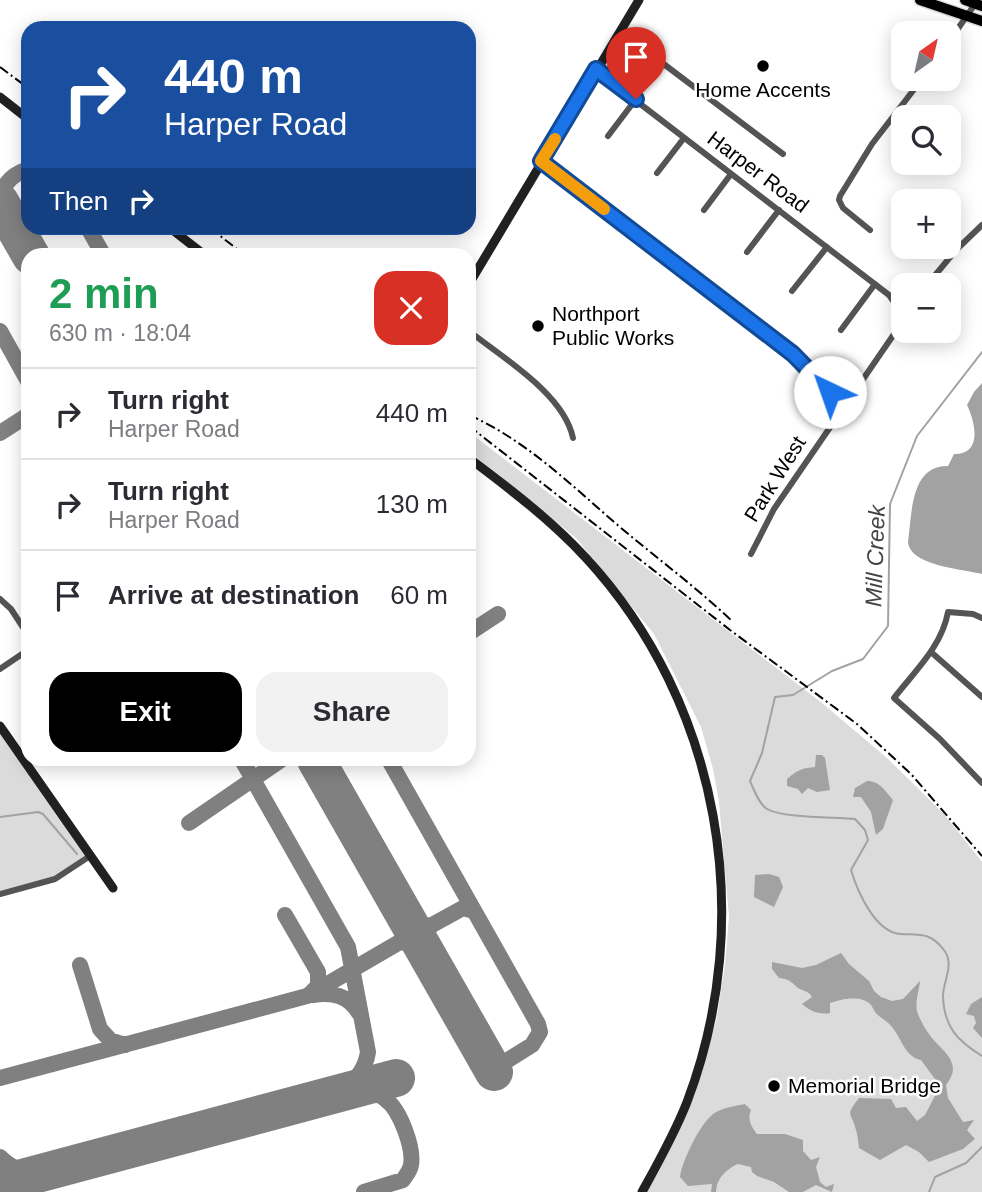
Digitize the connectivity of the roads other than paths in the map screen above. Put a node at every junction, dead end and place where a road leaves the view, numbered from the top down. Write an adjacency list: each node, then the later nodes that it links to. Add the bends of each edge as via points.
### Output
1 (639, 0): 7 (main road)
2 (919, 0): 4 (highway)
3 (975, 2): 4 (street)
4 (967, 16): 5 (highway); 6 (street)
5 (982, 21)
6 (961, 25)
7 (620, 31): 8 (main road); 15 (street, Harper Road)
8 (596, 69): 11 (street, Harper Road); 16 (main road)
9 (913, 91): 22 (street, via 840,196 843,208)
10 (0, 97): 12 (main road)
11 (636, 99): 13 (street); 14 (street, Harper Road)
12 (21, 114)
13 (608, 136)
14 (684, 138): 17 (street); 18 (street, Harper Road)
15 (783, 154)
16 (541, 161): 27 (main road); 35 (street, via 793,354)
17 (657, 173)
18 (731, 174): 19 (street); 20 (street, Harper Road)
19 (704, 210)
20 (779, 210): 24 (street, Harper Road); 26 (street)
21 (982, 225): 28 (street)
22 (870, 230)
23 (179, 235): 25 (main road)
24 (827, 247): 29 (street, Harper Road); 30 (street)
25 (196, 248)
26 (747, 252)
27 (476, 272)
28 (937, 273)
29 (875, 284): 31 (street, Harper Road); 32 (street)
30 (792, 291)
31 (891, 298)
32 (841, 330)
33 (476, 337): 36 (street, via 549,396)
34 (891, 338): 38 (street, Park West, via 774,509)
35 (830, 392)
36 (573, 438)
37 (476, 464): 53 (main road, via 562,533 629,611 679,700 710,798 722,899 715,1002 687,1102)
38 (751, 554)
39 (0, 599): 41 (street)
40 (982, 618): 42 (street, via 948,612 943,634)
41 (21, 624)
42 (931, 652): 45 (street); 49 (street, via 894,698)
43 (21, 655): 44 (street)
44 (0, 669)
45 (982, 697)
46 (0, 726): 47 (main road)
47 (21, 756)
48 (28, 766): 50 (main road)
49 (982, 783)
50 (90, 856): 51 (main road); 52 (street, via 55,879)
51 (113, 888)
52 (0, 894)
53 (642, 1192)

